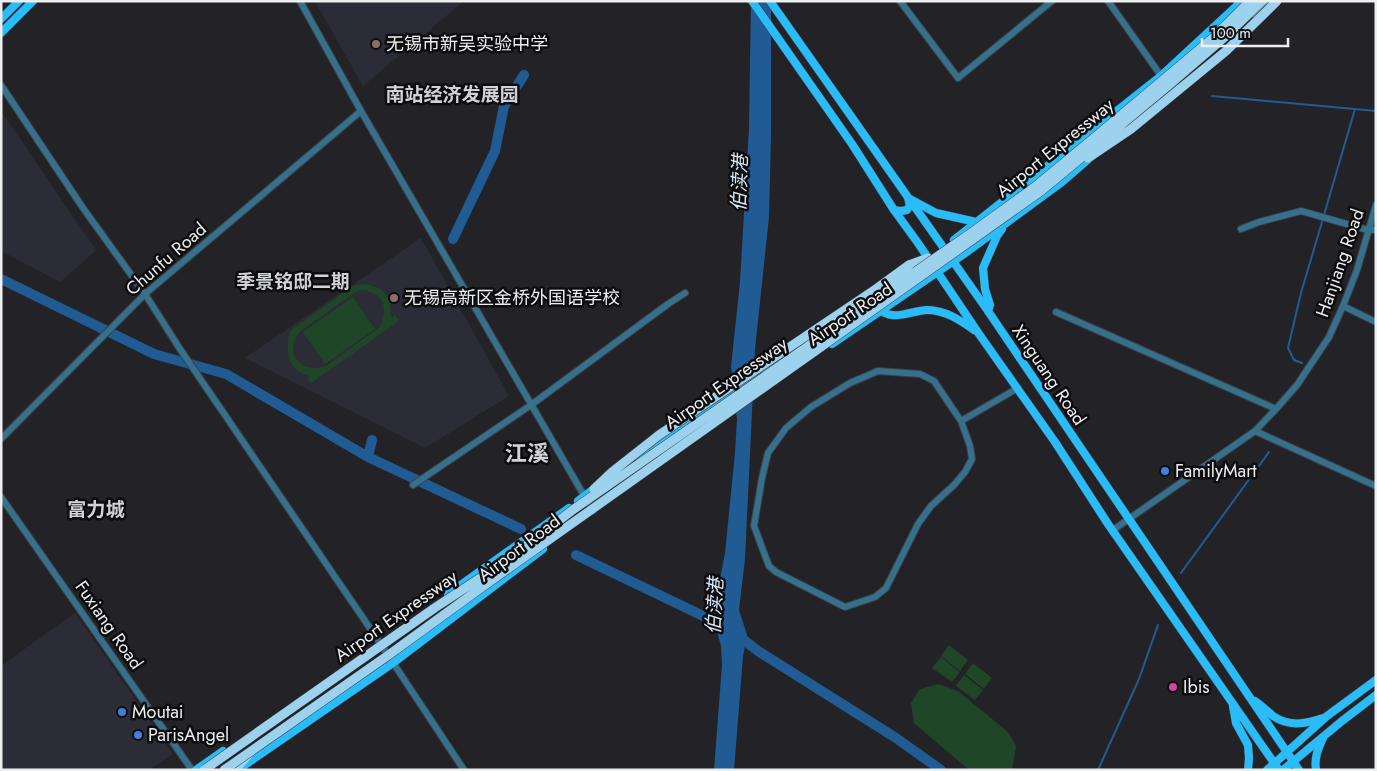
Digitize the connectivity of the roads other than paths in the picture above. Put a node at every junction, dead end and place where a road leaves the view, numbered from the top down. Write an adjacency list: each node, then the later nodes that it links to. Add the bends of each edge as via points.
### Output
1 (20, 1): 14 (main road)
2 (33, 1): 15 (main road)
3 (300, 1): 19 (street)
4 (752, 1): 23 (main road, Xinguang Road)
5 (770, 1): 21 (main road, Xinguang Road)
6 (900, 1): 7 (street, via 958,78)
7 (1052, 1)
8 (1108, 1): 16 (street)
9 (1242, 1): 16 (main road, Airport Road)
10 (1250, 1): 50 (highway, Airport Expressway, bridge, via 1213,38 1036,186)
11 (1262, 1): 20 (highway, Airport Expressway, bridge, via 1228,35)
12 (1268, 1): 18 (main road, Airport Road)
13 (1277, 1): 20 (highway, bridge, via 1226,51 1168,99)
14 (1, 19)
15 (1, 34)
16 (1161, 76): 18 (street); 25 (main road, Airport Road)
17 (1, 85): 33 (street)
18 (1170, 90): 24 (main road, Airport Road, via 1062,182)
19 (362, 112): 33 (street, Chunfu Road); 41 (street)
20 (1041, 191): 62 (highway, Airport Expressway, bridge)
21 (908, 198): 23 (main road, via 910,205 907,210); 25 (main road, via 936,213); 28 (main road, Xinguang Road)
22 (1376, 205): 27 (street, Hanjiang Road)
23 (894, 210): 29 (main road, Xinguang Road)
24 (1008, 221): 30 (main road, Airport Road); 36 (main road, via 997,236 983,268 990,305)
25 (976, 222): 28 (main road, Airport Road)
26 (1241, 229): 27 (street, via 1302,211)
27 (1372, 230): 34 (street, Hanjiang Road)
28 (943, 248): 29 (main road, Airport Road); 30 (main road, Xinguang Road)
29 (928, 258): 31 (main road, Xinguang Road); 49 (main road, Airport Road, via 618,470); 50 (highway, bridge, via 909,265 659,435 612,472)
30 (953, 262): 31 (main road, Airport Road); 36 (main road, Xinguang Road)
31 (938, 272): 35 (main road, Airport Road); 39 (main road, Xinguang Road)
32 (685, 293): 41 (street)
33 (145, 294): 45 (street, Chunfu Road); 54 (street)
34 (1343, 306): 38 (street); 42 (street, Hanjiang Road, via 1321,350)
35 (880, 311): 39 (main road, via 893,316 938,311 963,322); 51 (main road, Airport Road)
36 (988, 311): 52 (main road, Xinguang Road)
37 (1056, 312): 42 (street)
38 (1376, 322)
39 (979, 334): 40 (main road, Xinguang Road)
40 (1018, 388): 43 (street); 53 (main road, Xinguang Road)
41 (532, 406): 46 (street); 49 (street)
42 (1276, 410): 44 (street, Hanjiang Road)
43 (961, 421): 43 (street, via 934,381 920,374 878,371 850,382 811,407 786,428 768,453 754,526 769,566 845,607 875,597 886,588 918,524 965,472 972,459)
44 (1254, 431): 47 (street); 52 (street, Hanjiang Road)
45 (1, 439)
46 (413, 485)
47 (1376, 486)
48 (1, 497): 66 (street, Fuxiang Road)
49 (584, 497): 51 (street); 54 (main road, Airport Road)
50 (574, 509): 67 (highway, Airport Expressway, bridge)
51 (593, 511): 55 (main road, Airport Road)
52 (1128, 519): 53 (street, Hanjiang Road); 58 (main road, Xinguang Road)
53 (1113, 530): 59 (main road, Xinguang Road)
54 (380, 643): 55 (street); 66 (main road, Airport Road)
55 (393, 663): 69 (main road, Airport Road); 70 (street)
56 (1376, 680): 60 (main road)
57 (1376, 695): 61 (main road)
58 (1251, 698): 60 (main road, via 1273,716 1292,724); 63 (main road, Xinguang Road)
59 (1232, 702): 65 (main road, Xinguang Road); 71 (main road, via 1236,723 1248,745)
60 (1327, 716): 63 (main road)
61 (1325, 735): 64 (main road); 76 (main road, via 1318,748)
62 (256, 748): 68 (highway, Airport Expressway, bridge); 69 (highway, bridge)
63 (1286, 751): 64 (main road, Xinguang Road); 65 (main road)
64 (1293, 761): 74 (main road); 75 (main road, Xinguang Road)
65 (1274, 763): 72 (main road); 73 (main road, Xinguang Road)
66 (194, 770)
67 (204, 770)
68 (224, 770)
69 (236, 770)
70 (464, 770)
71 (1248, 770)
72 (1266, 770)
73 (1279, 770)
74 (1283, 770)
75 (1299, 770)
76 (1316, 770)

